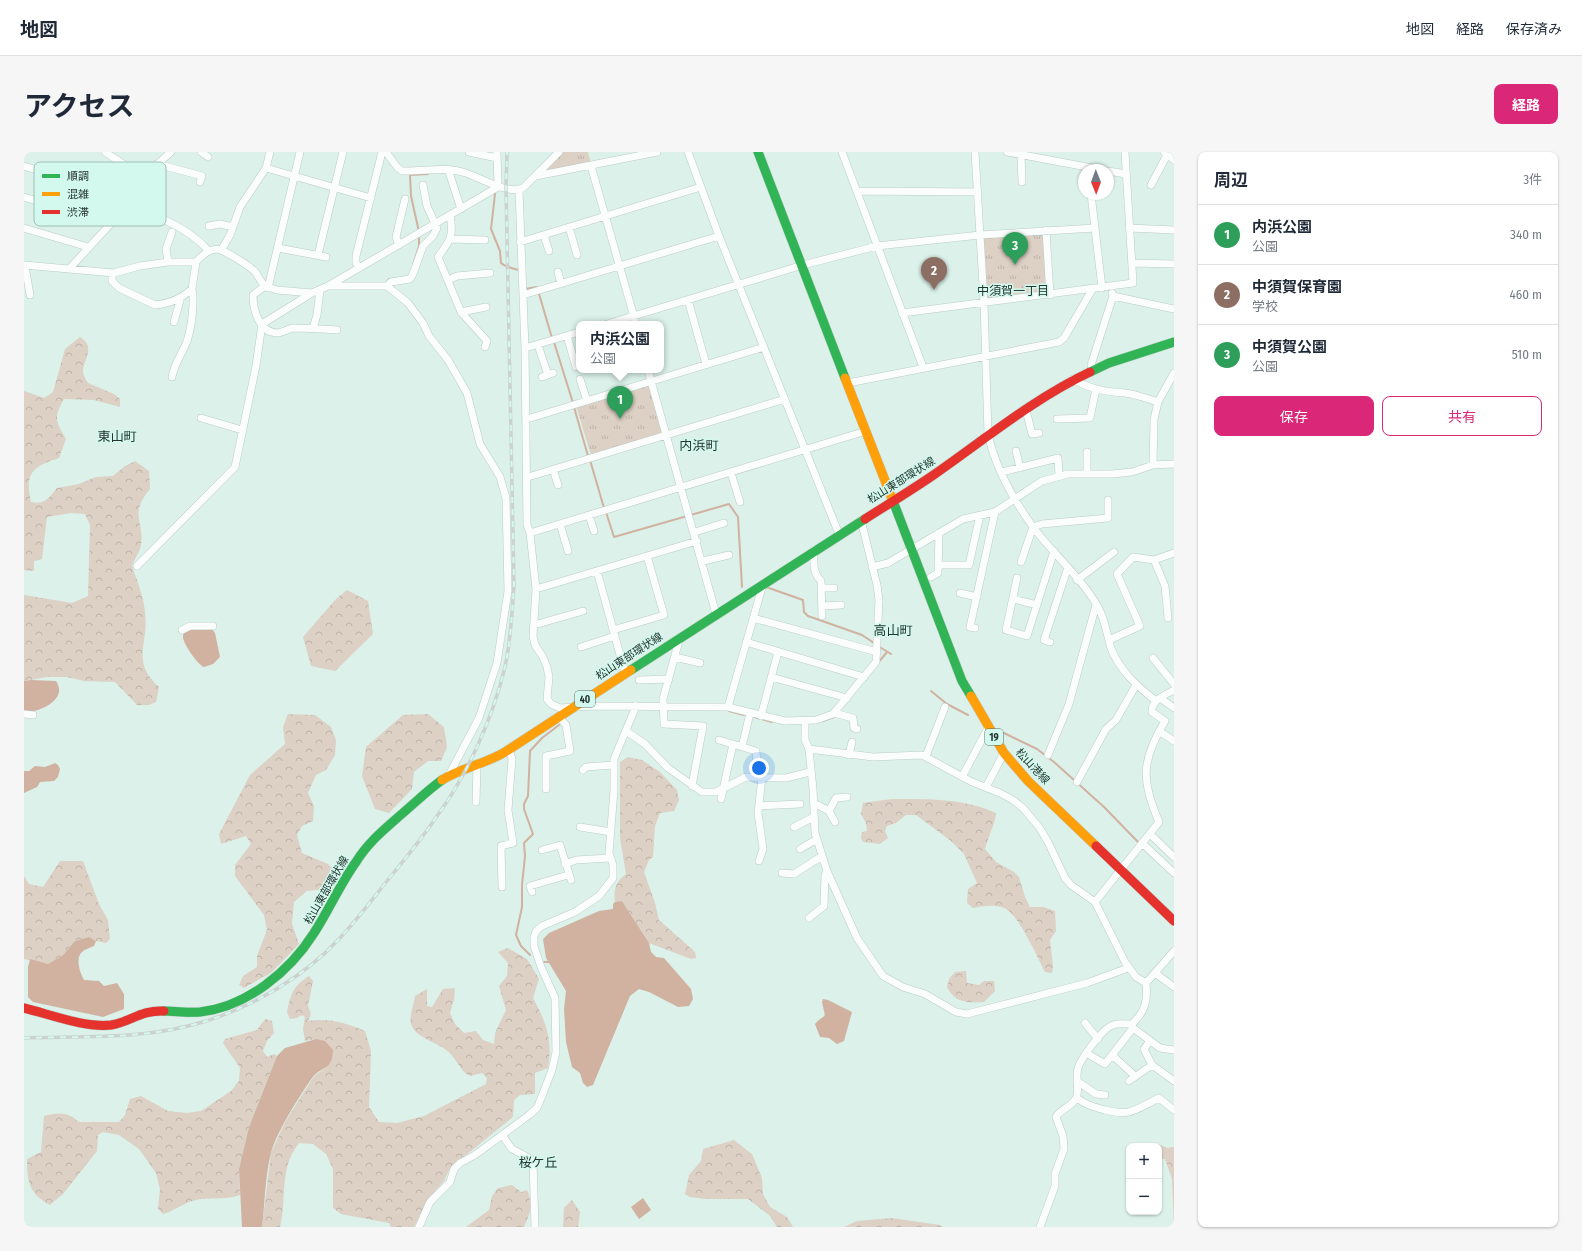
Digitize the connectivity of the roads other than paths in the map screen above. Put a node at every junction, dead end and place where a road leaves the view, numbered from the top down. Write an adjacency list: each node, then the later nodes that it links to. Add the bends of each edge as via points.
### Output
1 (105, 152): 24 (street)
2 (158, 152): 18 (street)
3 (201, 152): 22 (street)
4 (270, 152): 30 (street)
5 (300, 152): 35 (street)
6 (343, 152): 43 (street)
7 (382, 152): 48 (street)
8 (386, 152): 32 (street, via 402,171)
9 (469, 152): 20 (street)
10 (559, 152): 36 (street)
11 (657, 152): 28 (street)
12 (688, 152): 42 (street)
13 (758, 152): 89 (main road, 松山港線)
14 (842, 152): 45 (street)
15 (975, 152): 46 (street)
16 (1007, 152): 21 (street)
17 (1124, 152): 34 (street)
18 (168, 154): 25 (street)
19 (1166, 154): 23 (street); 40 (street)
20 (497, 155): 41 (street)
21 (1021, 155): 29 (street); 38 (street)
22 (208, 157)
23 (1174, 160)
24 (120, 162)
25 (159, 162)
26 (24, 166): 31 (street)
27 (166, 166): 37 (street, via 202,176)
28 (591, 166): 36 (street); 54 (street)
29 (1078, 167)
30 (266, 168): 35 (street); 59 (street, via 240,207)
31 (34, 169)
32 (448, 169): 41 (street); 52 (street)
33 (1114, 172): 34 (street)
34 (1126, 174): 63 (street)
35 (295, 176): 43 (street); 76 (street)
36 (536, 176): 44 (street)
37 (200, 182)
38 (1022, 182)
39 (423, 185): 56 (street, via 427,206)
40 (1151, 185)
41 (498, 187): 44 (street); 52 (street)
42 (701, 187): 54 (street); 69 (street)
43 (334, 188): 48 (street); 80 (street)
44 (519, 190): 72 (street)
45 (857, 191): 46 (street); 74 (street)
46 (978, 192): 68 (street)
47 (24, 197): 50 (street)
48 (371, 198): 90 (street, via 356,256)
49 (406, 199): 73 (street, via 396,237)
50 (34, 200)
51 (1092, 200): 62 (street)
52 (461, 209): 53 (street)
53 (450, 215): 56 (street); 70 (street)
54 (606, 216): 60 (street); 88 (street)
55 (166, 220): 78 (street)
56 (436, 223): 73 (street); 99 (street, via 436,232 423,246 410,279 391,282)
57 (108, 226): 75 (street)
58 (209, 226): 59 (street, via 220,224)
59 (234, 227): 77 (street)
60 (569, 227): 67 (street); 81 (street)
61 (24, 228): 75 (street)
62 (1095, 228): 64 (street); 102 (street)
63 (1129, 228): 65 (street); 85 (street)
64 (1046, 230): 68 (street); 107 (street)
65 (1174, 230)
66 (172, 232): 83 (street, via 166,249)
67 (544, 235): 72 (street); 79 (street)
68 (980, 235): 74 (street); 113 (street)
69 (719, 236): 88 (street); 97 (street)
70 (450, 239): 71 (street); 95 (street, via 438,257)
71 (486, 240)
72 (520, 242): 109 (street)
73 (399, 245): 90 (street)
74 (876, 246): 89 (street); 117 (street)
75 (88, 247): 91 (street)
76 (278, 248): 80 (street); 100 (street)
77 (222, 249): 78 (street); 100 (street, via 256,273)
78 (208, 250): 84 (street)
79 (549, 251)
80 (318, 255): 82 (street)
81 (577, 255)
82 (326, 257)
83 (168, 262): 84 (street); 93 (street)
84 (196, 262): 103 (street)
85 (1132, 263): 86 (street); 101 (street, via 1133,283)
86 (1174, 264)
87 (25, 266): 91 (street); 108 (street)
88 (620, 266): 96 (street); 118 (street)
89 (803, 266): 97 (street); 144 (main road, 松山港線)
90 (359, 267): 98 (street)
91 (70, 268): 93 (street)
92 (558, 272): 96 (street)
93 (112, 273): 111 (street, via 112,280 119,288 155,305)
94 (490, 273): 95 (street, via 457,276)
95 (448, 280): 116 (street)
96 (561, 284): 109 (street)
97 (739, 285): 112 (street); 130 (street)
98 (328, 286): 99 (street); 104 (street)
99 (387, 286): 283 (street, via 408,303 448,360 466,393 480,444 500,477 506,498 508,590 497,663 479,718)
100 (266, 287): 106 (street); 122 (street, via 253,295 254,309)
101 (1112, 287): 102 (street); 110 (street)
102 (1102, 288): 105 (street)
103 (192, 289): 111 (street); 140 (street, via 193,301 186,345 178,358)
104 (320, 290): 106 (street); 123 (street)
105 (1092, 290): 107 (street); 132 (street, via 1064,338 1059,342)
106 (312, 293): 122 (street)
107 (1050, 294): 113 (street)
108 (30, 295)
109 (523, 295): 131 (street)
110 (1113, 296): 115 (street); 136 (street, via 1091,365)
111 (180, 297): 121 (street)
112 (688, 300): 118 (street); 133 (street)
113 (984, 302): 117 (street); 132 (street)
114 (486, 307): 116 (street)
115 (1174, 309)
116 (461, 312): 129 (street, via 487,341)
117 (902, 313): 135 (street)
118 (634, 316): 119 (street); 120 (street)
119 (617, 321)
120 (635, 321)
121 (174, 322)
122 (262, 324): 123 (street, via 277,333 287,329); 153 (street)
123 (313, 328): 124 (street)
124 (337, 330)
125 (576, 333): 126 (street)
126 (567, 336): 128 (street); 134 (street)
127 (1174, 342): 136 (main road, 松山東部環状線 / 40)
128 (538, 345): 131 (street); 139 (street)
129 (485, 347)
130 (764, 347): 133 (street); 146 (street)
131 (525, 348): 152 (street)
132 (986, 357): 135 (street); 157 (street)
133 (706, 364): 143 (street)
134 (576, 367)
135 (923, 367): 144 (street)
136 (1093, 369): 142 (main road, 松山東部環状線 / 40)
137 (1173, 371): 148 (street)
138 (649, 373): 143 (street)
139 (547, 375)
140 (172, 377)
141 (580, 379): 147 (street)
142 (1073, 380): 145 (street); 149 (main road, 松山東部環状線 / 40)
143 (651, 381): 147 (street); 156 (street)
144 (848, 383): 154 (main road, 松山港線)
145 (1096, 389): 148 (street, via 1125,393); 151 (street, via 1090,418)
146 (785, 399): 156 (street); 158 (street)
147 (587, 401): 152 (street)
148 (1158, 402): 162 (street, via 1154,419)
149 (1026, 410): 155 (street, via 1032,434); 157 (main road, 松山東部環状線 / 40)
150 (201, 418): 153 (street)
151 (1057, 418)
152 (527, 419): 169 (street)
153 (242, 430): 201 (street, via 235,467)
154 (866, 431): 158 (street); 174 (main road, 松山港線)
155 (1039, 433)
156 (666, 434): 164 (street); 171 (street)
157 (988, 434): 165 (street); 174 (main road, 松山東部環状線 / 40, via 955,460)
158 (806, 451): 166 (street); 187 (street)
159 (1016, 451): 163 (street)
160 (1087, 452): 167 (street)
161 (1174, 464): 162 (street)
162 (1153, 465): 167 (street, via 1132,472)
163 (1020, 468): 165 (street); 168 (street, via 1058,458)
164 (553, 469): 169 (street); 170 (street)
165 (1002, 472): 172 (street)
166 (731, 473): 171 (street); 175 (street)
167 (1087, 474): 168 (street)
168 (1059, 476): 172 (street, via 1042,481)
169 (528, 477): 185 (street, via 527,525)
170 (558, 485)
171 (681, 488): 177 (street); 184 (street)
172 (1014, 499): 176 (street); 182 (street)
173 (1108, 500): 182 (street, via 1108,518)
174 (893, 501): 179 (main road, 松山東部環状線 / 40); 190 (main road, 松山港線 / 19)
175 (740, 502)
176 (995, 512): 178 (street); 213 (street)
177 (589, 515): 181 (street); 183 (street)
178 (980, 515): 186 (street, via 963,519); 200 (street, via 969,565)
179 (861, 520): 187 (main road, 松山東部環状線 / 40); 202 (street)
180 (724, 523): 184 (street)
181 (560, 524): 185 (street); 191 (street)
182 (1033, 527): 192 (street); 199 (street)
183 (594, 531)
184 (695, 532): 188 (street)
185 (530, 533): 211 (street)
186 (939, 533): 190 (street); 200 (street)
187 (839, 534): 189 (main road, 松山東部環状線 / 40)
188 (697, 541): 196 (street); 198 (street)
189 (814, 550): 208 (main road, 松山東部環状線 / 40); 209 (street, via 814,570 821,581)
190 (911, 550): 202 (street, via 888,563); 264 (main road, 松山港線 / 19, via 962,681)
191 (568, 551)
192 (1054, 551): 203 (street); 220 (street)
193 (1114, 552): 207 (street)
194 (1174, 553): 197 (street)
195 (729, 555): 198 (street)
196 (647, 556): 204 (street); 230 (street, via 664,615)
197 (1154, 560): 215 (street, via 1164,586); 232 (street, via 1133,556 1117,574 1140,626)
198 (703, 561): 222 (street)
199 (1021, 562)
200 (939, 565): 205 (street, via 938,573)
201 (138, 566)
202 (872, 567): 237 (street, via 878,600)
203 (1068, 567): 207 (street); 234 (street, via 1044,640)
204 (597, 571): 211 (street); 230 (street)
205 (931, 577)
206 (1017, 578): 214 (street)
207 (1077, 580): 218 (street)
208 (763, 584): 222 (main road, 松山東部環状線 / 40); 224 (street)
209 (821, 588): 210 (street); 219 (street)
210 (834, 588)
211 (536, 589): 226 (street)
212 (960, 594): 213 (street)
213 (977, 597): 228 (street, via 970,627)
214 (1013, 599): 220 (street); 220 (street, via 1006,630 1027,636)
215 (1166, 600): 216 (street); 225 (street)
216 (1174, 600)
217 (840, 605): 219 (street)
218 (1096, 605): 232 (street); 277 (street, via 1069,704)
219 (822, 606): 223 (street)
220 (1037, 606)
221 (583, 611): 226 (street)
222 (716, 614): 231 (main road, 松山東部環状線 / 40)
223 (822, 616)
224 (753, 618): 233 (street); 237 (street)
225 (1168, 618)
226 (534, 625): 254 (street, via 535,645 543,657 549,677 547,698 555,707)
227 (213, 626): 229 (street, via 190,626)
228 (975, 628)
229 (182, 630)
230 (614, 633): 235 (street); 241 (street)
231 (680, 637): 238 (street); 241 (main road, 松山東部環状線 / 40)
232 (1109, 640): 247 (street, via 1112,650)
233 (746, 642): 236 (street); 255 (street)
234 (1050, 642)
235 (581, 647)
236 (778, 652): 242 (street); 243 (street)
237 (877, 652): 243 (street, via 876,662)
238 (675, 657): 240 (street); 244 (street)
239 (1153, 658): 246 (street)
240 (700, 662)
241 (625, 673): 254 (main road, 松山東部環状線 / 40)
242 (771, 677): 249 (street); 261 (street)
243 (864, 677): 249 (street)
244 (669, 679): 245 (street); 252 (street)
245 (639, 680)
246 (1174, 684)
247 (1136, 685): 250 (street); 286 (street, via 1116,720 1106,729)
248 (1174, 690): 250 (street)
249 (846, 698): 257 (street)
250 (1158, 700): 256 (street); 267 (street, via 1151,708 1152,712 1165,721)
251 (636, 706): 252 (street); 254 (street); 266 (street)
252 (663, 706): 255 (street); 288 (street, via 664,724 703,726)
253 (945, 706): 278 (street)
254 (574, 707): 262 (main road, 松山東部環状線 / 40)
255 (728, 708): 258 (street)
256 (1174, 708)
257 (834, 712): 263 (street, via 826,718); 265 (street, via 853,718 854,728)
258 (750, 713): 261 (street); 272 (street)
259 (24, 714): 260 (street)
260 (33, 715)
261 (761, 716): 263 (street, via 785,721)
262 (559, 717): 274 (main road, 松山東部環状線 / 40); 287 (street, via 566,726 570,751 546,756 546,786)
263 (805, 721): 273 (street)
264 (988, 728): 275 (main road, 松山港線 / 19); 285 (street)
265 (857, 729)
266 (626, 731): 279 (street); 288 (street, via 645,744 668,768)
267 (1159, 731): 269 (street); 303 (street, via 1154,738 1145,766 1149,800 1159,822)
268 (719, 740): 271 (street)
269 (1174, 741)
270 (852, 742): 276 (street)
271 (733, 744): 272 (street); 289 (street)
272 (742, 747): 284 (street, via 756,751)
273 (808, 749): 276 (street); 282 (street)
274 (509, 750): 280 (main road, 松山東部環状線 / 40); 317 (street, via 512,759 508,810 513,843 501,846)
275 (1004, 752): 290 (street); 313 (main road, 松山港線 / 19, via 1028,781)
276 (849, 755): 278 (street)
277 (1048, 755)
278 (926, 756): 285 (street)
279 (613, 765): 281 (street, via 586,767); 302 (street)
280 (476, 766): 283 (main road, 松山東部環状線 / 40); 293 (street)
281 (583, 770)
282 (810, 772): 284 (street, via 786,778); 294 (street)
283 (448, 776): 327 (main road, 松山東部環状線 / 40, via 378,834 351,867 304,949 278,977 258,990 210,1011 143,1012 108,1025 88,1023)
284 (760, 777): 289 (street, via 746,777); 296 (street)
285 (962, 777): 290 (street)
286 (1077, 782)
287 (554, 783)
288 (692, 786): 289 (street, via 708,793 716,792)
289 (723, 787): 292 (street)
290 (986, 787): 319 (street, via 1023,808 1048,842 1065,878)
291 (847, 797): 297 (street, via 836,798)
292 (721, 799)
293 (476, 802)
294 (814, 803): 297 (street); 298 (street)
295 (800, 804): 296 (street, via 790,808)
296 (759, 806): 311 (street, via 763,849)
297 (829, 811): 299 (street)
298 (814, 816): 301 (street); 304 (street)
299 (835, 822)
300 (580, 827): 302 (street)
301 (794, 827)
302 (611, 832): 310 (street)
303 (1150, 834): 305 (street); 309 (street)
304 (817, 839): 306 (street); 308 (street)
305 (1142, 843): 313 (street); 316 (street)
306 (800, 849)
307 (542, 850): 312 (street, via 560,844)
308 (822, 856): 314 (street); 315 (street, via 794,874)
309 (1174, 857)
310 (610, 858): 312 (street, via 576,860); 341 (street, via 613,878 598,896 575,912 542,926 534,937 534,946 541,967 555,998 555,1061 537,1108)
311 (758, 861)
312 (565, 864): 318 (street, via 569,878 530,886)
313 (1121, 870): 319 (street); 321 (main road, 松山港線 / 19)
314 (827, 871): 320 (street, via 824,906); 323 (street, via 857,938 883,976 903,987 925,994 956,1012 974,1013 1087,983)
315 (782, 873)
316 (1174, 873)
317 (502, 886)
318 (532, 892)
319 (1095, 902): 323 (street)
320 (809, 918)
321 (1174, 921)
322 (1174, 951): 324 (street)
323 (1128, 968): 325 (street)
324 (1155, 973): 325 (street); 326 (street)
325 (1146, 983): 329 (street, via 1146,1005)
326 (1174, 987)
327 (24, 1008)
328 (1085, 1023): 330 (street)
329 (1132, 1026): 330 (street, via 1111,1025); 331 (street); 334 (street)
330 (1098, 1039): 333 (street)
331 (1150, 1041): 332 (street, via 1160,1048); 335 (street, via 1144,1049)
332 (1174, 1050)
333 (1086, 1053): 334 (street, via 1104,1064); 336 (street, via 1078,1067)
334 (1112, 1055): 335 (street, via 1132,1079)
335 (1152, 1066): 337 (street)
336 (1076, 1081): 338 (street, via 1096,1094); 339 (street)
337 (1174, 1081)
338 (1105, 1095)
339 (1077, 1098): 340 (street, via 1093,1108 1117,1114 1129,1112 1158,1098); 344 (street, via 1056,1117 1063,1136 1064,1149 1055,1174 1055,1186)
340 (1174, 1110)
341 (502, 1135): 342 (street, via 454,1169 450,1182 430,1202); 343 (street, via 512,1149 533,1162)
342 (419, 1227)
343 (535, 1227)
344 (1040, 1227)

